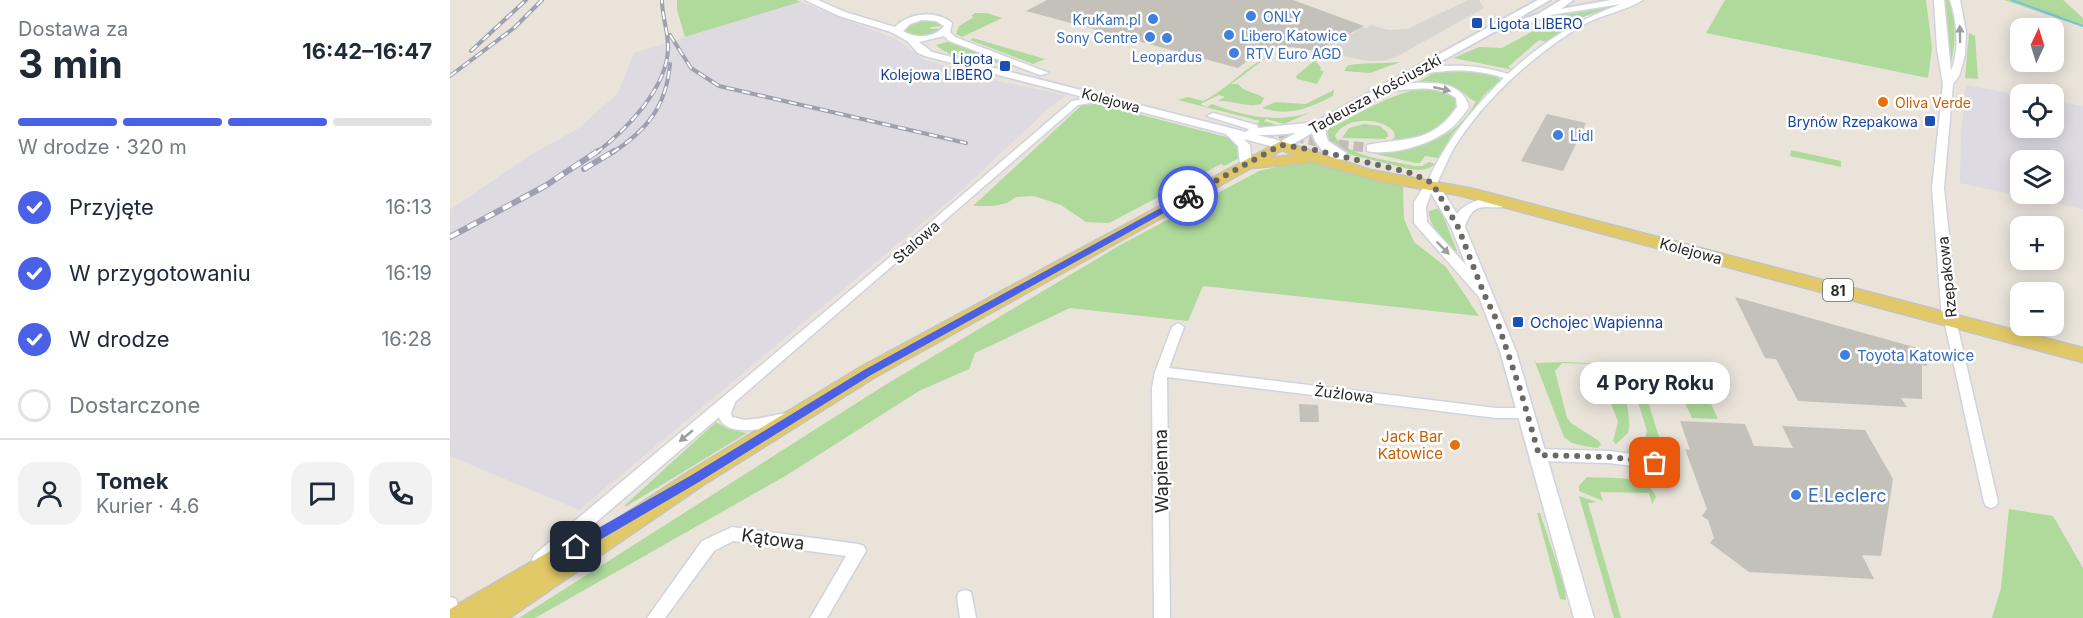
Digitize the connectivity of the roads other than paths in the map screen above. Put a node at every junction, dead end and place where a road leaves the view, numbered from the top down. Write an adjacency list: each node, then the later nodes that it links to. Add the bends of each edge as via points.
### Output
1 (810, 0): 10 (street)
2 (1534, 0): 9 (main road)
3 (1545, 0): 9 (main road, Tadeusza Kościuszki)
4 (1568, 0): 12 (main road, Tadeusza Kościuszki)
5 (1628, 0): 12 (main road, via 1569,9)
6 (1639, 0): 20 (street, via 1581,22)
7 (1939, 0): 21 (street, Rzepakowa)
8 (1955, 0): 21 (street, Rzepakowa, one-way to 8, via 1958,69 1959,11)
9 (1508, 19): 17 (main road, Tadeusza Kościuszki)
10 (864, 21): 11 (street); 13 (street)
11 (907, 22): 13 (street); 14 (street, via 941,19 950,25)
12 (1528, 22): 17 (main road, Tadeusza Kościuszki)
13 (897, 32): 16 (street, Kolejowa)
14 (945, 32): 15 (street); 27 (street, via 952,39 1037,71)
15 (931, 37): 16 (street); 18 (street, via 928,45)
16 (911, 39): 18 (street, Kolejowa, via 922,51)
17 (1460, 46): 19 (main road, Tadeusza Kościuszki)
18 (939, 57): 22 (street, Kolejowa)
19 (1410, 74): 20 (street, via 1464,65); 23 (main road, Tadeusza Kościuszki)
20 (1511, 77): 35 (street, via 1486,98 1451,143)
21 (1948, 84): 40 (street, Rzepakowa, via 1938,182)
22 (1072, 89): 24 (street, Kolejowa); 25 (street)
23 (1384, 90): 26 (main road, Tadeusza Kościuszki); 30 (street, one-way to 30, via 1444,88 1461,97 1463,107 1433,135 1404,145)
24 (1105, 98): 25 (street); 28 (street, Kolejowa)
25 (1075, 103): 44 (street, Stalowa)
26 (1318, 125): 28 (street, via 1280,131); 29 (main road, Tadeusza Kościuszki); 31 (main road, via 1322,144)
27 (1253, 127)
28 (1228, 131): 29 (street, Kolejowa); 33 (street, via 1244,145)
29 (1282, 145): 31 (main road, Kolejowa / 81); 32 (main road, Kolejowa / 81); 33 (main road, Tadeusza Kościuszki)
30 (1371, 148)
31 (1341, 156): 35 (main road, Kolejowa / 81, via 1411,173)
32 (1312, 158): 33 (main road); 34 (main road, Kolejowa / 81)
33 (1246, 165): 46 (main road, Tadeusza Kościuszki, via 940,332)
34 (1398, 180): 35 (main road, Kolejowa / 81); 36 (street, via 1416,190)
35 (1432, 183): 36 (street); 37 (main road, Kolejowa / 81); 38 (street)
36 (1421, 198): 39 (street, one-way to 39, via 1419,214 1424,228)
37 (1508, 202): 38 (street, via 1466,209); 40 (main road, Kolejowa / 81)
38 (1458, 227): 39 (street)
39 (1484, 294): 45 (street, via 1508,351)
40 (1950, 320): 42 (main road, 81); 50 (street, Rzepakowa)
41 (1178, 327): 43 (street, Wapienna)
42 (2083, 355)
43 (1161, 372): 45 (street, Żużlowa, via 1496,413); 59 (street, Wapienna)
44 (731, 398): 46 (street, via 725,415 741,426); 51 (street, Stalowa, one-way to 51)
45 (1527, 413): 47 (street)
46 (796, 416): 49 (main road, Tadeusza Kościuszki)
47 (1539, 455): 48 (street); 60 (street)
48 (1655, 463)
49 (695, 479): 51 (main road, Tadeusza Kościuszki); 55 (main road, Tadeusza Kościuszki)
50 (1991, 502)
51 (517, 581): 54 (main road, Tadeusza Kościuszki)
52 (965, 597): 58 (street)
53 (450, 604): 54 (street)
54 (455, 618)
55 (488, 618)
56 (655, 618): 57 (street, Kątowa, via 708,546 732,534 858,551)
57 (818, 618)
58 (968, 618)
59 (1162, 618)
60 (1584, 618)

